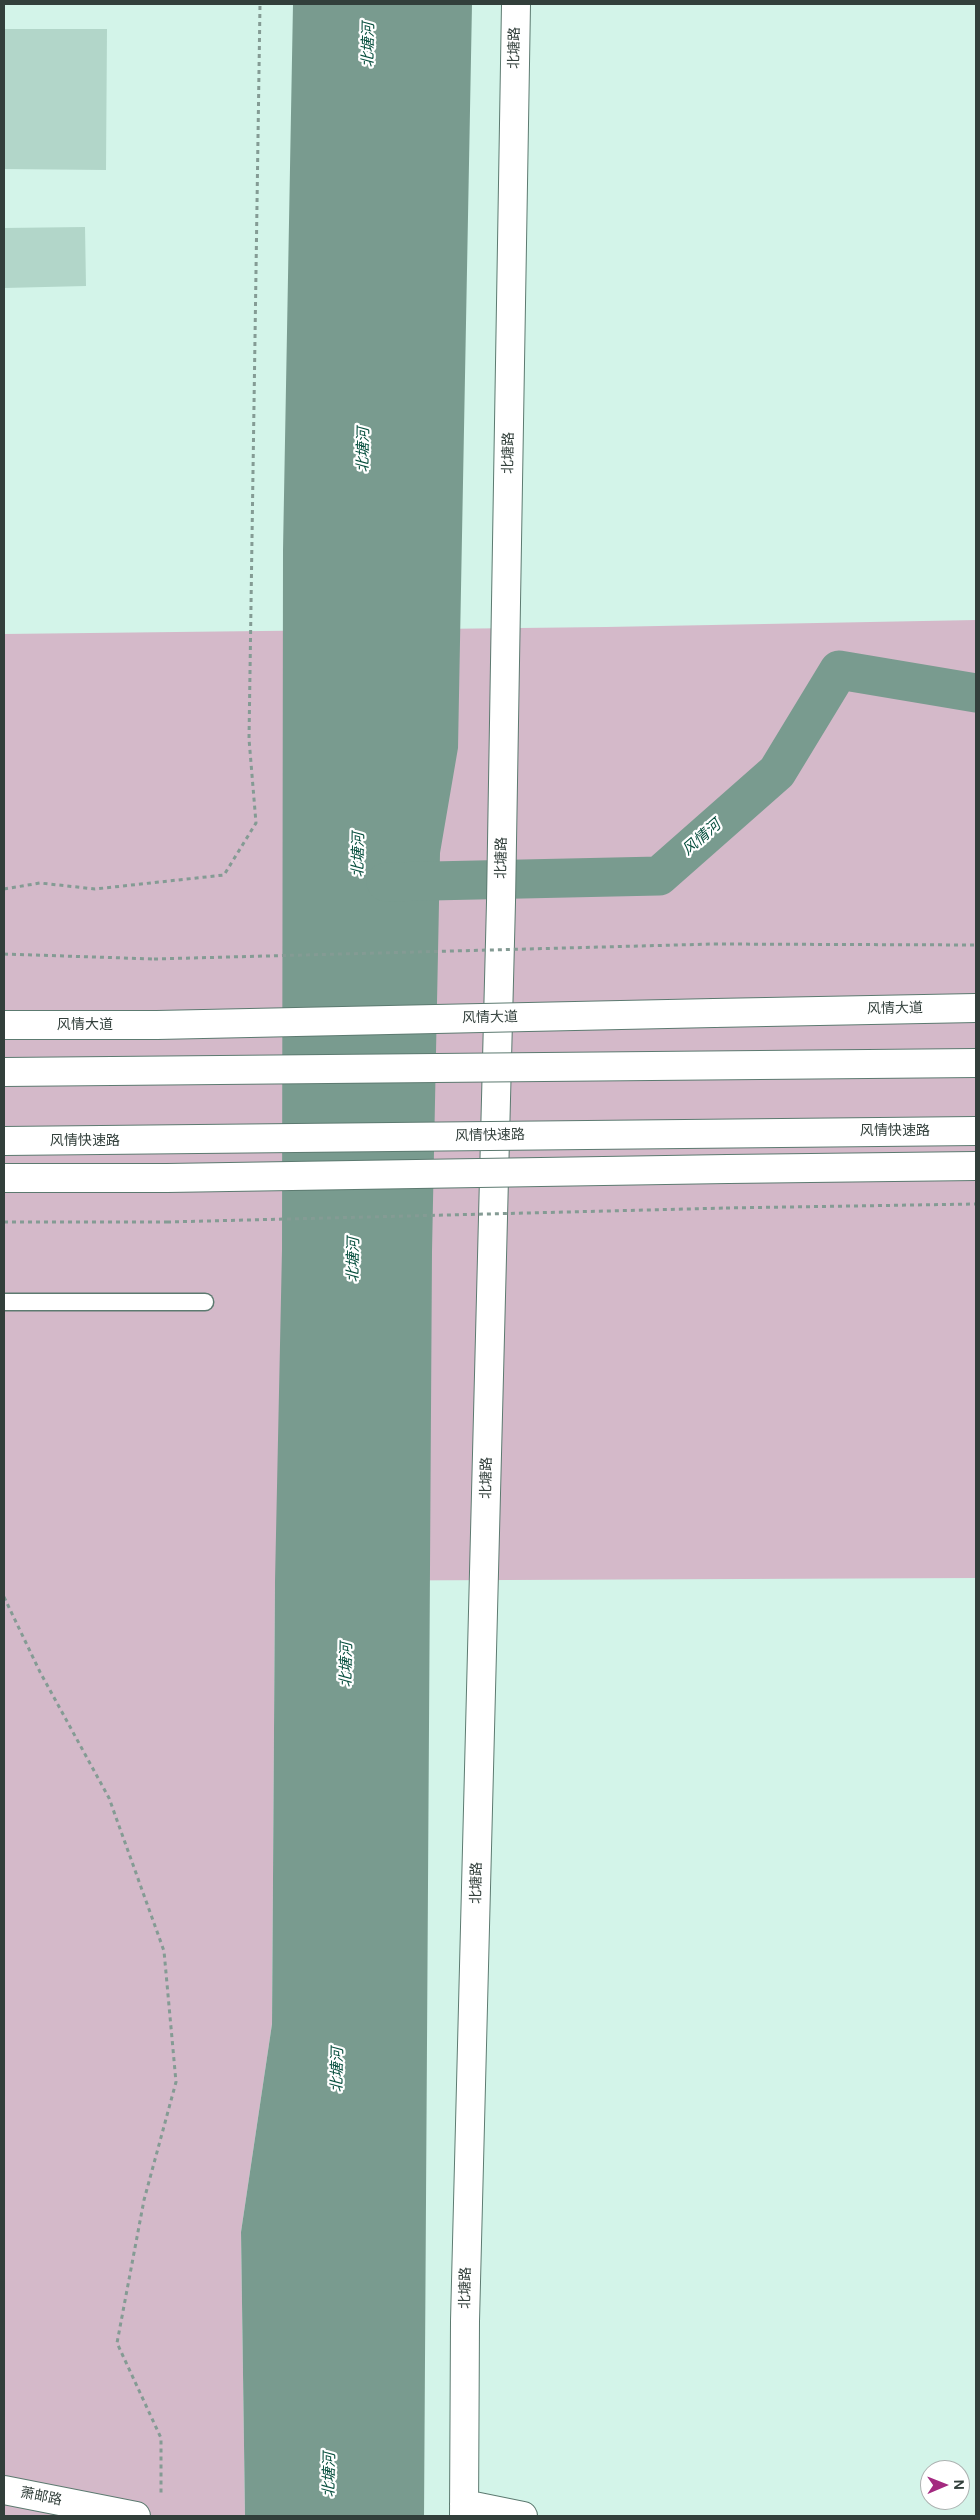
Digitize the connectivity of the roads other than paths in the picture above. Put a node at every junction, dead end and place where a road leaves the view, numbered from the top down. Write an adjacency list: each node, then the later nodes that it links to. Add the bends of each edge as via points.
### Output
1 (516, 4): 13 (main road, 北塘路, via 501,902)
2 (976, 1008): 3 (main road, 风情大道, bridge, via 156,1025)
3 (4, 1025)
4 (976, 1064): 5 (main road, bridge)
5 (4, 1072)
6 (976, 1131): 7 (main road, 风情快速路, bridge)
7 (4, 1141)
8 (976, 1166): 9 (main road, bridge)
9 (4, 1178)
10 (4, 1302): 11 (lane)
11 (205, 1302)
12 (4, 2490): 14 (main road, 萧邮路)
13 (464, 2510): 15 (main road)
14 (136, 2516)
15 (524, 2516)

